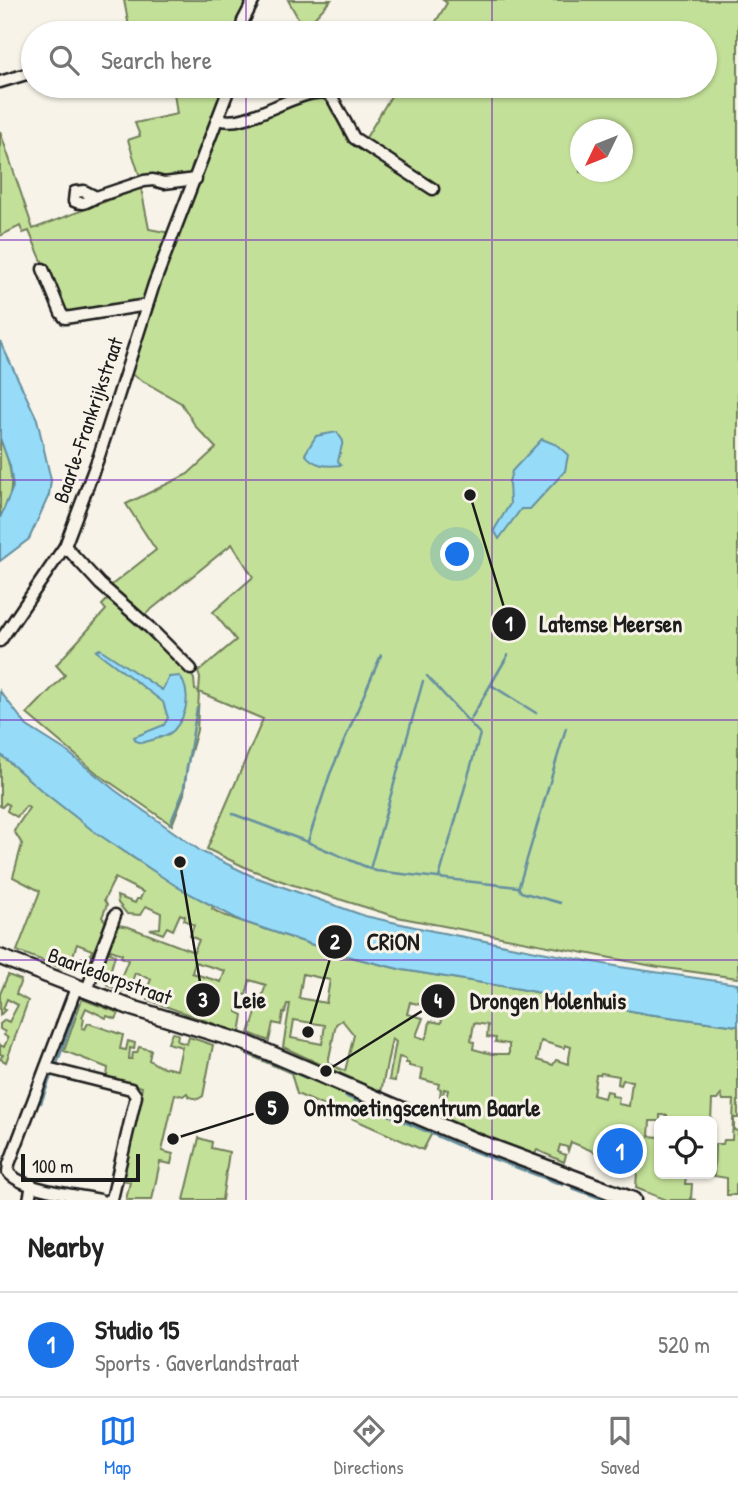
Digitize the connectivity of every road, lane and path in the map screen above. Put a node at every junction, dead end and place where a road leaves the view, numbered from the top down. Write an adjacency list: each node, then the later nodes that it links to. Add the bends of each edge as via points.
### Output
1 (254, 0): 2 (street)
2 (243, 21)
3 (21, 76): 4 (street)
4 (0, 82)
5 (226, 98): 8 (street, Baarle-Frankrijkstraat)
6 (298, 98): 8 (street, via 234,121)
7 (332, 98): 10 (street, via 354,138)
8 (218, 119): 9 (street, Baarle-Frankrijkstraat)
9 (196, 179): 11 (street, via 144,181); 13 (street, Baarle-Frankrijkstraat)
10 (433, 189)
11 (96, 197)
12 (43, 269): 13 (street, Baarle-Frankrijkstraat, via 65,318)
13 (147, 305): 14 (street, Baarle-Frankrijkstraat)
14 (65, 546): 15 (street, Baarle-Frankrijkstraat); 16 (street)
15 (0, 641)
16 (191, 669)
17 (115, 915): 19 (street)
18 (0, 957): 19 (main road, Baarledorpstraat)
19 (81, 990): 20 (street); 25 (main road, Baarledorpstraat, via 246,1043 478,1142)
20 (47, 1068): 21 (street, via 9,1164 13,1178); 24 (street, via 131,1089 136,1096 112,1199)
21 (32, 1185): 22 (street); 23 (street)
22 (29, 1200)
23 (100, 1200)
24 (108, 1200)
25 (633, 1200)

